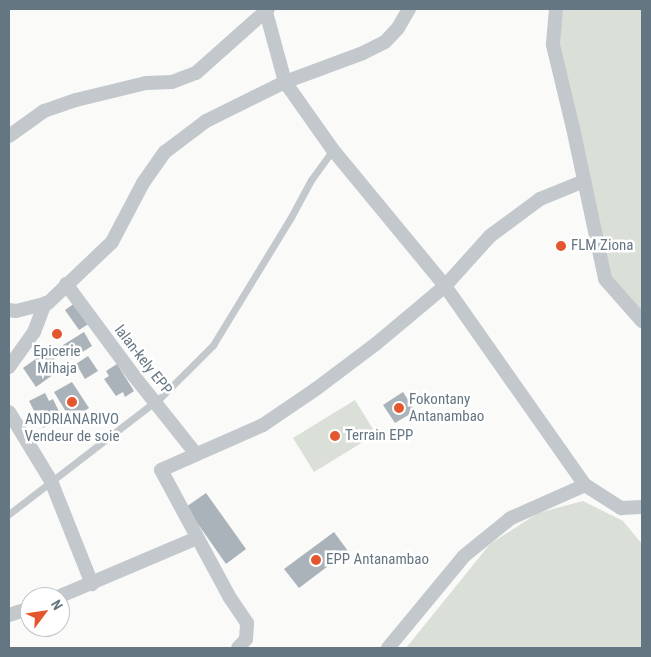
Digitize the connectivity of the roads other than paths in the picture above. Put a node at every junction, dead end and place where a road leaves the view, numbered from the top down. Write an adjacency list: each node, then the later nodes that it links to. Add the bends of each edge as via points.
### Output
1 (410, 9): 4 (street, via 384,42)
2 (556, 9): 7 (street, via 553,45)
3 (267, 11): 4 (street); 5 (street, via 196,73 172,82 146,83 76,100 44,111)
4 (285, 82): 6 (street); 8 (street, via 206,122 165,152 143,183 112,242)
5 (9, 136)
6 (333, 150): 9 (street); 16 (lane, via 311,180 213,345 161,397)
7 (584, 181): 9 (street, via 540,199 490,236); 12 (street, via 605,279)
8 (66, 284): 10 (street); 15 (street, lalan-kely EPP)
9 (445, 286): 15 (street, via 377,343 263,425); 17 (street)
10 (45, 304): 11 (street); 13 (street, via 34,332)
11 (9, 310)
12 (642, 321)
13 (9, 367)
14 (9, 412): 16 (street)
15 (196, 454): 20 (street, via 161,470)
16 (51, 481): 19 (lane); 21 (street)
17 (585, 485): 18 (street, via 621,508); 24 (street, via 511,518 464,556)
18 (642, 507)
19 (9, 514)
20 (197, 538): 21 (street); 23 (street, via 247,624 246,639)
21 (92, 584): 22 (street)
22 (70, 592)
23 (238, 648)
24 (388, 648)

